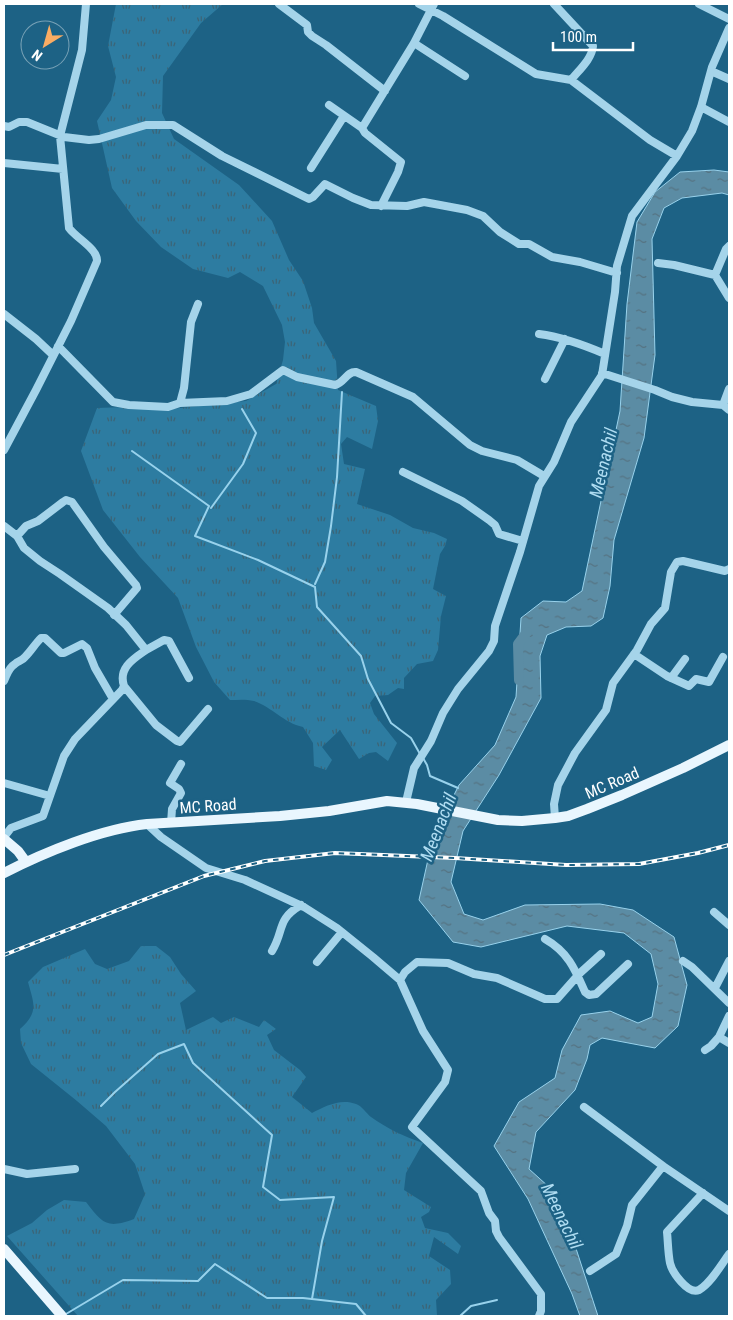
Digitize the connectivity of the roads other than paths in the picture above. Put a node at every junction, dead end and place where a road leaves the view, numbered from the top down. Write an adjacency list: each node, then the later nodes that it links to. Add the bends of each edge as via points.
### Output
1 (86, 4): 21 (street, via 82,50)
2 (279, 4): 14 (street, via 307,25 312,36)
3 (419, 4): 6 (street)
4 (554, 4): 13 (street, via 593,46 588,60)
5 (700, 4): 7 (street)
6 (432, 7): 9 (street); 13 (street, via 536,74)
7 (729, 19)
8 (729, 28): 10 (street)
9 (414, 43): 11 (street); 14 (street)
10 (711, 71): 12 (street); 16 (street)
11 (465, 76)
12 (729, 79)
13 (571, 80): 22 (street, via 650,140)
14 (385, 91): 20 (street)
15 (329, 105): 17 (street)
16 (701, 107): 18 (street); 22 (street)
17 (344, 116): 20 (street); 24 (street)
18 (729, 122)
19 (4, 126): 21 (street, via 27,122)
20 (362, 128): 26 (street, via 401,162)
21 (60, 136): 25 (street); 26 (street, via 89,140 146,125 173,125 222,156 309,199 325,184 371,205)
22 (677, 156): 29 (street, via 632,216)
23 (4, 163): 25 (street)
24 (311, 168)
25 (63, 170): 36 (street, via 69,228 98,256)
26 (381, 206): 29 (street, via 424,202 467,210 483,216 519,244 529,244 552,257)
27 (729, 246): 30 (street)
28 (658, 263): 30 (street)
29 (616, 273): 37 (street)
30 (715, 275): 31 (street)
31 (729, 298)
32 (198, 304): 42 (street, via 191,322)
33 (4, 314): 38 (street)
34 (540, 334): 35 (street)
35 (565, 339): 37 (street); 40 (street)
36 (58, 346): 38 (street); 42 (street, via 113,402 168,407)
37 (605, 354): 39 (street)
38 (54, 355): 44 (street)
39 (602, 373): 43 (street, via 672,397); 47 (street, via 571,422 554,462)
40 (545, 379)
41 (729, 389): 43 (street)
42 (180, 403): 47 (street, via 227,401 251,394 283,370 297,377 335,384 356,372 413,397 470,446 517,460)
43 (726, 408)
44 (7, 438): 45 (street)
45 (4, 450)
46 (404, 472): 50 (street, via 462,501 489,520 499,534)
47 (544, 476): 50 (street, via 535,494)
48 (4, 526): 49 (street)
49 (17, 536): 52 (street, via 24,548); 52 (street, via 26,526 66,500 72,502 136,585 137,588)
50 (523, 541): 67 (street, via 495,626 494,641 448,704 412,775)
51 (729, 569): 54 (street, via 725,571 677,562 671,572 665,608 651,624)
52 (114, 615): 53 (street)
53 (146, 650): 57 (street, via 164,640 169,641); 60 (street, via 123,670)
54 (634, 654): 58 (street); 68 (street, via 613,683 606,710 575,753 558,785)
55 (723, 658): 58 (street, via 709,682 696,679 689,686)
56 (684, 659): 58 (street)
57 (189, 678)
58 (671, 678)
59 (4, 681): 61 (street, via 12,666 42,638 61,653 82,644)
60 (124, 686): 61 (street); 62 (street, via 156,725 180,742)
61 (113, 699): 66 (street, via 75,739 64,756)
62 (208, 709)
63 (729, 745): 68 (main road, MC Road, via 587,810)
64 (181, 764): 69 (street, via 170,782 181,793 172,809)
65 (4, 783): 66 (street)
66 (50, 796): 71 (street, via 43,816 11,828)
67 (406, 802): 68 (main road, MC Road, via 498,820); 69 (main road, MC Road, via 388,801 280,816)
68 (555, 818)
69 (171, 823): 70 (main road, MC Road)
70 (147, 824): 72 (main road, MC Road, via 101,834); 74 (street, via 206,868 245,880)
71 (4, 838): 72 (main road)
72 (26, 862): 73 (main road, MC Road)
73 (4, 873)
74 (301, 905): 77 (street); 79 (street, via 288,913)
75 (714, 912): 76 (street)
76 (729, 925)
77 (342, 932): 83 (street); 86 (street)
78 (545, 939): 85 (street, via 568,958)
79 (272, 951)
80 (601, 954): 85 (street)
81 (683, 961): 87 (street)
82 (729, 961): 87 (street)
83 (317, 962)
84 (628, 964): 85 (street, via 596,994 585,992)
85 (577, 976): 86 (street, via 556,999 550,1000 497,978 474,974 448,963 417,962)
86 (400, 980): 103 (street, via 423,1031 448,1070 445,1082 412,1127 481,1191 499,1237 541,1294)
87 (715, 988): 88 (street)
88 (729, 1003)
89 (729, 1016): 90 (street)
90 (719, 1036): 91 (street); 92 (street)
91 (729, 1042)
92 (705, 1050)
93 (584, 1106): 94 (street)
94 (663, 1166): 97 (street); 101 (street, via 632,1205 616,1254)
95 (75, 1169): 96 (street, via 27,1174)
96 (4, 1170)
97 (703, 1193): 98 (street); 100 (street, via 667,1232 672,1266 686,1287 697,1290)
98 (729, 1211)
99 (4, 1249): 102 (main road)
100 (729, 1254)
101 (590, 1271)
102 (61, 1315)
103 (539, 1316)

